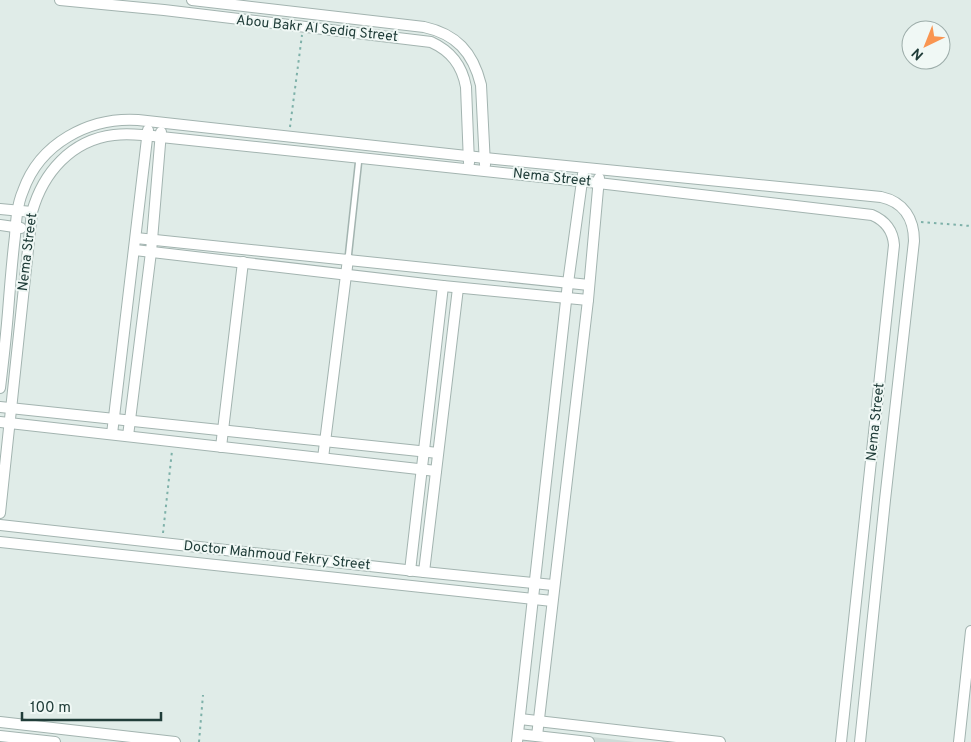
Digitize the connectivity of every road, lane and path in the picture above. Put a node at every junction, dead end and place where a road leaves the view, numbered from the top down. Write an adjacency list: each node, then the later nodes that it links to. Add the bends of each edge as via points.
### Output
1 (60, 0): 3 (street, Abou Bakr Al Sediq Street)
2 (192, 0): 11 (street, Abou Bakr Al Sediq Street, via 424,26 447,35 466,51 478,73)
3 (303, 27): 8 (path); 9 (street, Abou Bakr Al Sediq Street, via 422,40 448,52 464,77)
4 (149, 121): 5 (street, Nema Street); 6 (street); 19 (street, Nema Street, via 104,122 62,140 35,168 23,190)
5 (162, 123): 7 (street); 8 (street, Nema Street)
6 (147, 136): 7 (street, Nema Street); 20 (street, Nema Street, via 104,137 74,150 50,173); 26 (street)
7 (161, 137): 10 (street, Nema Street); 27 (street)
8 (289, 137): 9 (street, Nema Street)
9 (469, 156): 11 (street, Nema Street); 13 (street, Abou Bakr Al Sediq Street)
10 (359, 158): 13 (street, Nema Street); 30 (lane)
11 (485, 158): 12 (street, Nema Street); 15 (street, Abou Bakr Al Sediq Street)
12 (584, 168): 14 (street, Nema Street); 16 (street)
13 (469, 169): 15 (street, Nema Street)
14 (600, 170): 17 (street); 21 (street, Nema Street, via 881,197 900,205)
15 (485, 171): 16 (street, Nema Street)
16 (582, 181): 17 (street, Nema Street); 34 (street)
17 (598, 183): 33 (street, Nema Street, via 872,215 883,221 892,234); 36 (street)
18 (0, 209): 19 (street)
19 (18, 211): 20 (street); 24 (street, Nema Street)
20 (32, 212): 25 (street, Nema Street)
21 (912, 222): 23 (path); 35 (street, Nema Street, via 914,241)
22 (0, 225): 24 (street)
23 (971, 226)
24 (16, 227): 25 (street); 41 (street, Nema Street)
25 (30, 228): 42 (street, Nema Street)
26 (136, 238): 27 (street); 28 (street)
27 (152, 239): 29 (street); 30 (street)
28 (135, 250): 29 (street); 43 (street)
29 (151, 252): 31 (street); 44 (street)
30 (348, 259): 32 (street); 34 (street)
31 (243, 262): 32 (street); 46 (street)
32 (347, 274): 37 (street); 50 (street)
33 (892, 282): 35 (street); 57 (street, Nema Street)
34 (568, 283): 36 (street); 39 (street)
35 (909, 284): 58 (street, Nema Street)
36 (589, 285): 40 (street)
37 (443, 286): 38 (street); 52 (street)
38 (458, 288): 39 (street); 53 (street)
39 (567, 299): 40 (street); 67 (street)
40 (588, 300): 68 (street)
41 (0, 388)
42 (5, 408): 43 (street); 45 (street, Nema Street)
43 (113, 420): 44 (street); 47 (street)
44 (130, 421): 46 (street); 48 (street)
45 (5, 422): 47 (street); 59 (street, Nema Street)
46 (222, 431): 50 (street); 51 (street)
47 (112, 434): 48 (street)
48 (128, 436): 49 (street)
49 (173, 442): 51 (street); 62 (path)
50 (324, 442): 52 (street); 54 (street)
51 (221, 447): 54 (street)
52 (424, 452): 53 (street); 55 (street)
53 (438, 454): 56 (street)
54 (323, 458): 55 (street)
55 (422, 470): 56 (street); 64 (street)
56 (436, 471): 65 (street)
57 (868, 497): 58 (street); 86 (street, Nema Street)
58 (885, 500): 87 (street, Nema Street)
59 (0, 513)
60 (0, 525): 62 (street, Doctor Mahmoud Fekry Street)
61 (0, 542): 66 (street, Doctor Mahmoud Fekry Street)
62 (162, 543): 63 (street, Doctor Mahmoud Fekry Street)
63 (288, 557): 64 (street, Doctor Mahmoud Fekry Street); 66 (street)
64 (410, 571): 65 (street, Doctor Mahmoud Fekry Street)
65 (424, 572): 67 (street, Doctor Mahmoud Fekry Street)
66 (288, 574): 69 (street, Doctor Mahmoud Fekry Street)
67 (534, 583): 68 (street, Doctor Mahmoud Fekry Street); 69 (street)
68 (553, 585): 70 (street)
69 (533, 598): 70 (street, Doctor Mahmoud Fekry Street); 75 (street)
70 (552, 601): 77 (street)
71 (971, 631): 72 (street)
72 (970, 650): 73 (street)
73 (969, 662): 88 (street)
74 (203, 695): 83 (path)
75 (520, 719): 77 (street); 80 (street)
76 (0, 722): 82 (street)
77 (538, 722): 79 (street); 85 (street)
78 (0, 736): 81 (street)
79 (537, 736): 80 (street); 84 (street)
80 (518, 738)
81 (55, 742)
82 (175, 742)
83 (199, 742)
84 (589, 742)
85 (720, 742)
86 (841, 742)
87 (860, 742)
88 (959, 742)

